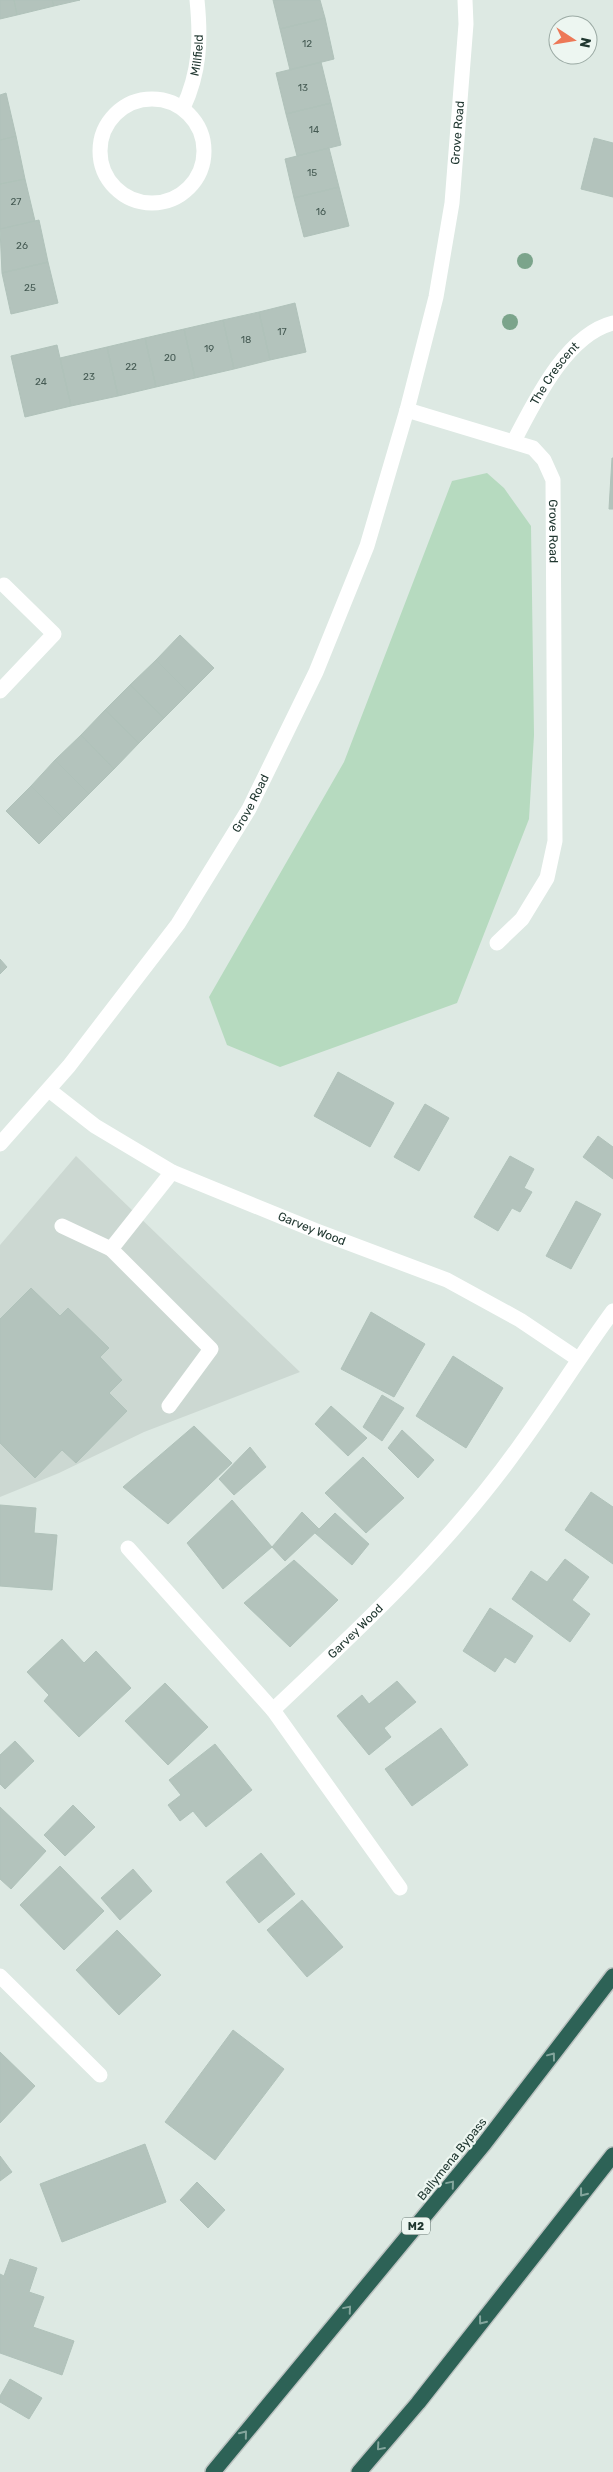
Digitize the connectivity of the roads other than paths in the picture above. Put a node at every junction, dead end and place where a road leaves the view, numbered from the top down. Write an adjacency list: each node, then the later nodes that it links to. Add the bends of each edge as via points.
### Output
1 (197, 0): 3 (street, Millfield, via 199,56 191,91)
2 (465, 0): 5 (street, Grove Road, via 466,24 452,203 436,297)
3 (183, 108): 3 (street, via 195,120 203,136 205,154 201,171 192,186 178,197 161,203 143,203 126,197 104,172 101,138 108,123 119,110 134,101 168,100)
4 (613, 323): 6 (street, The Crescent, via 596,329 571,350 535,402)
5 (407, 410): 6 (street, Grove Road); 10 (street, Grove Road, via 367,546 316,672 248,809 178,924)
6 (514, 441): 9 (street, Grove Road, via 533,448 544,460 551,473 554,490 555,841 547,878 522,919)
7 (4, 585): 8 (street, via 54,634)
8 (0, 691)
9 (497, 943)
10 (49, 1090): 11 (street, Grove Road); 12 (street, Garvey Wood, via 95,1126)
11 (0, 1144)
12 (172, 1172): 14 (street); 16 (street, Garvey Wood, via 447,1280 520,1320)
13 (62, 1226): 14 (street)
14 (111, 1249): 17 (street, via 210,1349)
15 (613, 1311): 16 (street, Garvey Wood)
16 (578, 1359): 19 (street, Garvey Wood, via 518,1448 458,1523 393,1596)
17 (169, 1406)
18 (128, 1548): 19 (street)
19 (273, 1710): 20 (street)
20 (400, 1888)
21 (0, 1976): 23 (street)
22 (613, 1976): 25 (highway, Ballymena Bypass / M2, one-way to 22, via 484,2144)
23 (100, 2075)
24 (613, 2155): 26 (highway, one-way to 26, via 418,2403)
25 (213, 2472)
26 (359, 2472)

